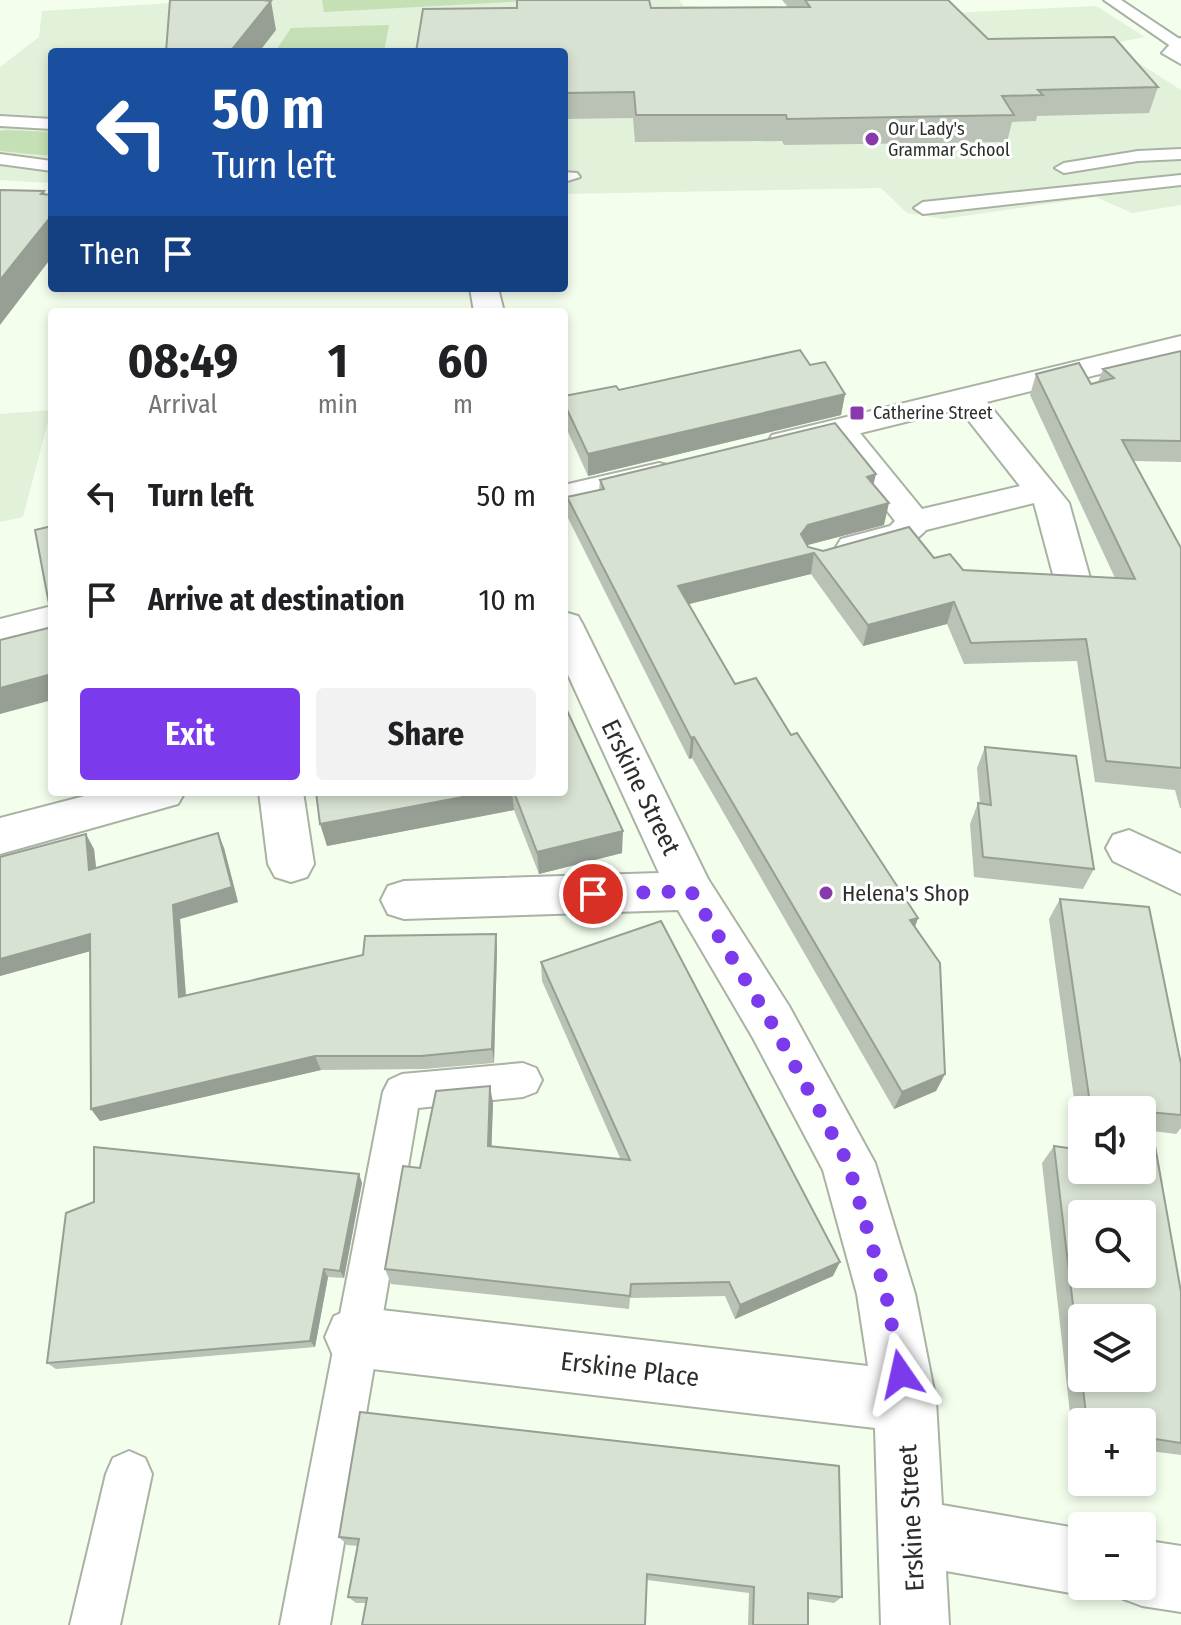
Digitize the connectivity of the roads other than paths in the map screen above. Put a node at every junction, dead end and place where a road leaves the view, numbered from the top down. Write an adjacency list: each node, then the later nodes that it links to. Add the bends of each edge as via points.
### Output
1 (1111, 0): 2 (lane)
2 (1180, 49)
3 (0, 121): 4 (lane)
4 (48, 124)
5 (1181, 154): 8 (lane)
6 (0, 159): 7 (lane)
7 (48, 165)
8 (1064, 168)
9 (1181, 180): 10 (lane)
10 (923, 208)
11 (1181, 345): 12 (street)
12 (967, 398): 13 (street); 20 (street, via 1052,503)
13 (840, 429): 14 (street); 18 (street)
14 (748, 451)
15 (687, 466): 16 (street)
16 (568, 495)
17 (1025, 495): 18 (street)
18 (914, 522): 19 (street, via 903,534)
19 (818, 557)
20 (1072, 578)
21 (48, 620): 22 (street)
22 (0, 632)
23 (568, 633): 30 (street, Erskine Street)
24 (148, 796): 26 (street)
25 (282, 796): 28 (street)
26 (0, 836)
27 (1129, 848): 29 (street)
28 (291, 864)
29 (1181, 875)
30 (691, 891): 31 (street); 34 (street, Erskine Street, via 848,1163 886,1294)
31 (404, 900)
32 (523, 1080): 33 (lane, via 402,1092)
33 (355, 1337): 34 (street, Erskine Place); 41 (lane)
34 (905, 1401): 36 (street, Erskine Street)
35 (129, 1474): 40 (lane)
36 (911, 1532): 37 (street); 42 (street, Erskine Street)
37 (1068, 1560)
38 (1156, 1575): 39 (street)
39 (1181, 1579)
40 (95, 1625)
41 (305, 1625)
42 (915, 1625)

